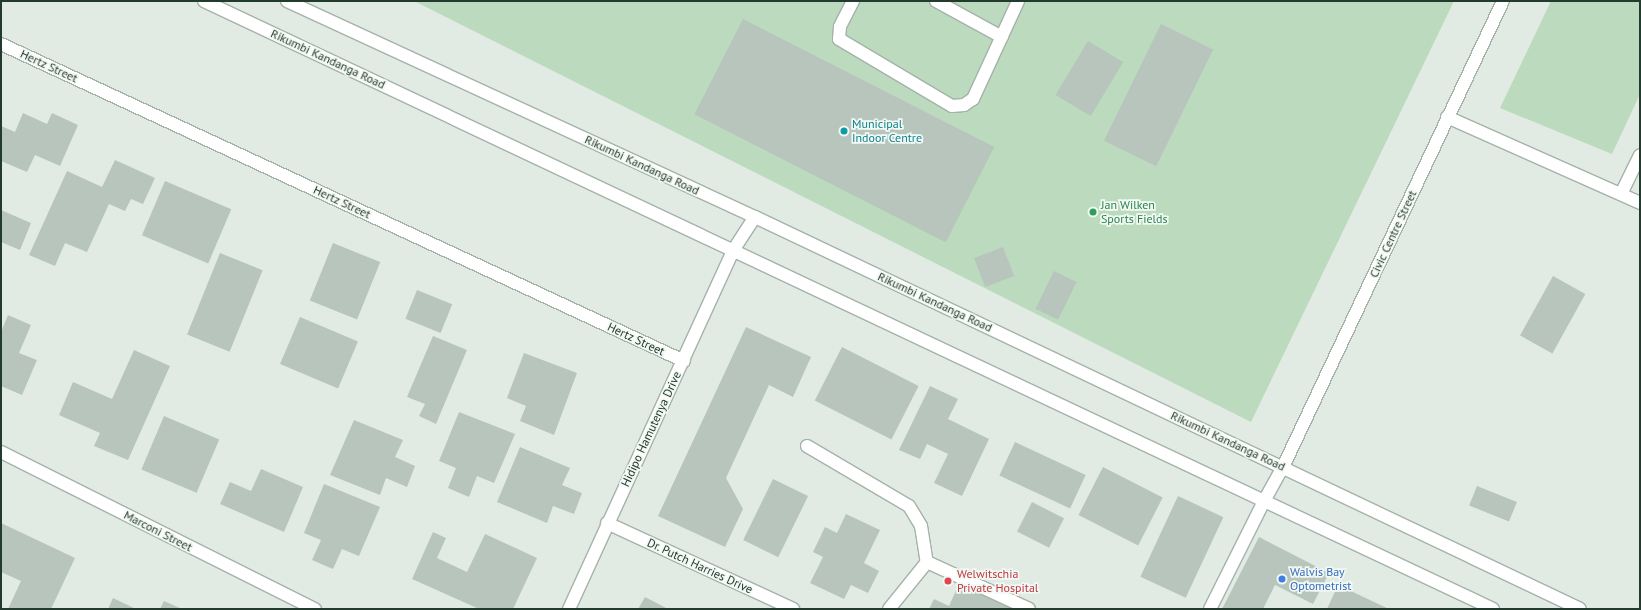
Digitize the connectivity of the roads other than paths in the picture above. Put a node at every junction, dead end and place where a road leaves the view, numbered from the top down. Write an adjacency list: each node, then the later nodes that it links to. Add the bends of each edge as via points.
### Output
1 (204, 1): 14 (main road, Rikumbi Kandanga Road)
2 (287, 1): 13 (main road, Rikumbi Kandanga Road)
3 (853, 1): 7 (main road, via 840,27 839,39 952,106 964,105 973,99)
4 (936, 1): 7 (main road)
5 (1018, 1): 7 (main road)
6 (1503, 1): 9 (main road, Civic Centre Street)
7 (1002, 37)
8 (1, 44): 15 (main road, Hertz Street)
9 (1447, 117): 11 (main road); 18 (main road, Civic Centre Street)
10 (1640, 154): 11 (main road)
11 (1621, 194): 12 (main road)
12 (1640, 203)
13 (755, 217): 14 (main road, Hidipo Hamutenya Drive); 18 (main road, Rikumbi Kandanga Road)
14 (734, 249): 15 (main road, Hidipo Hamutenya Drive); 19 (main road, Rikumbi Kandanga Road)
15 (684, 361): 20 (main road, Hidipo Hamutenya Drive)
16 (806, 446): 21 (main road, via 909,506 921,526)
17 (1, 452): 22 (main road, Marconi Street)
18 (1284, 467): 19 (main road, Civic Centre Street); 29 (main road, Rikumbi Kandanga Road)
19 (1264, 501): 27 (main road); 28 (main road, Rikumbi Kandanga Road)
20 (607, 523): 23 (main road, Hidipo Hamutenya Drive); 24 (main road, Dr. Putch Harries Drive)
21 (927, 562): 25 (main road); 26 (main road)
22 (315, 609)
23 (569, 609)
24 (793, 609)
25 (889, 609)
26 (1029, 609)
27 (1210, 609)
28 (1493, 609)
29 (1580, 609)

